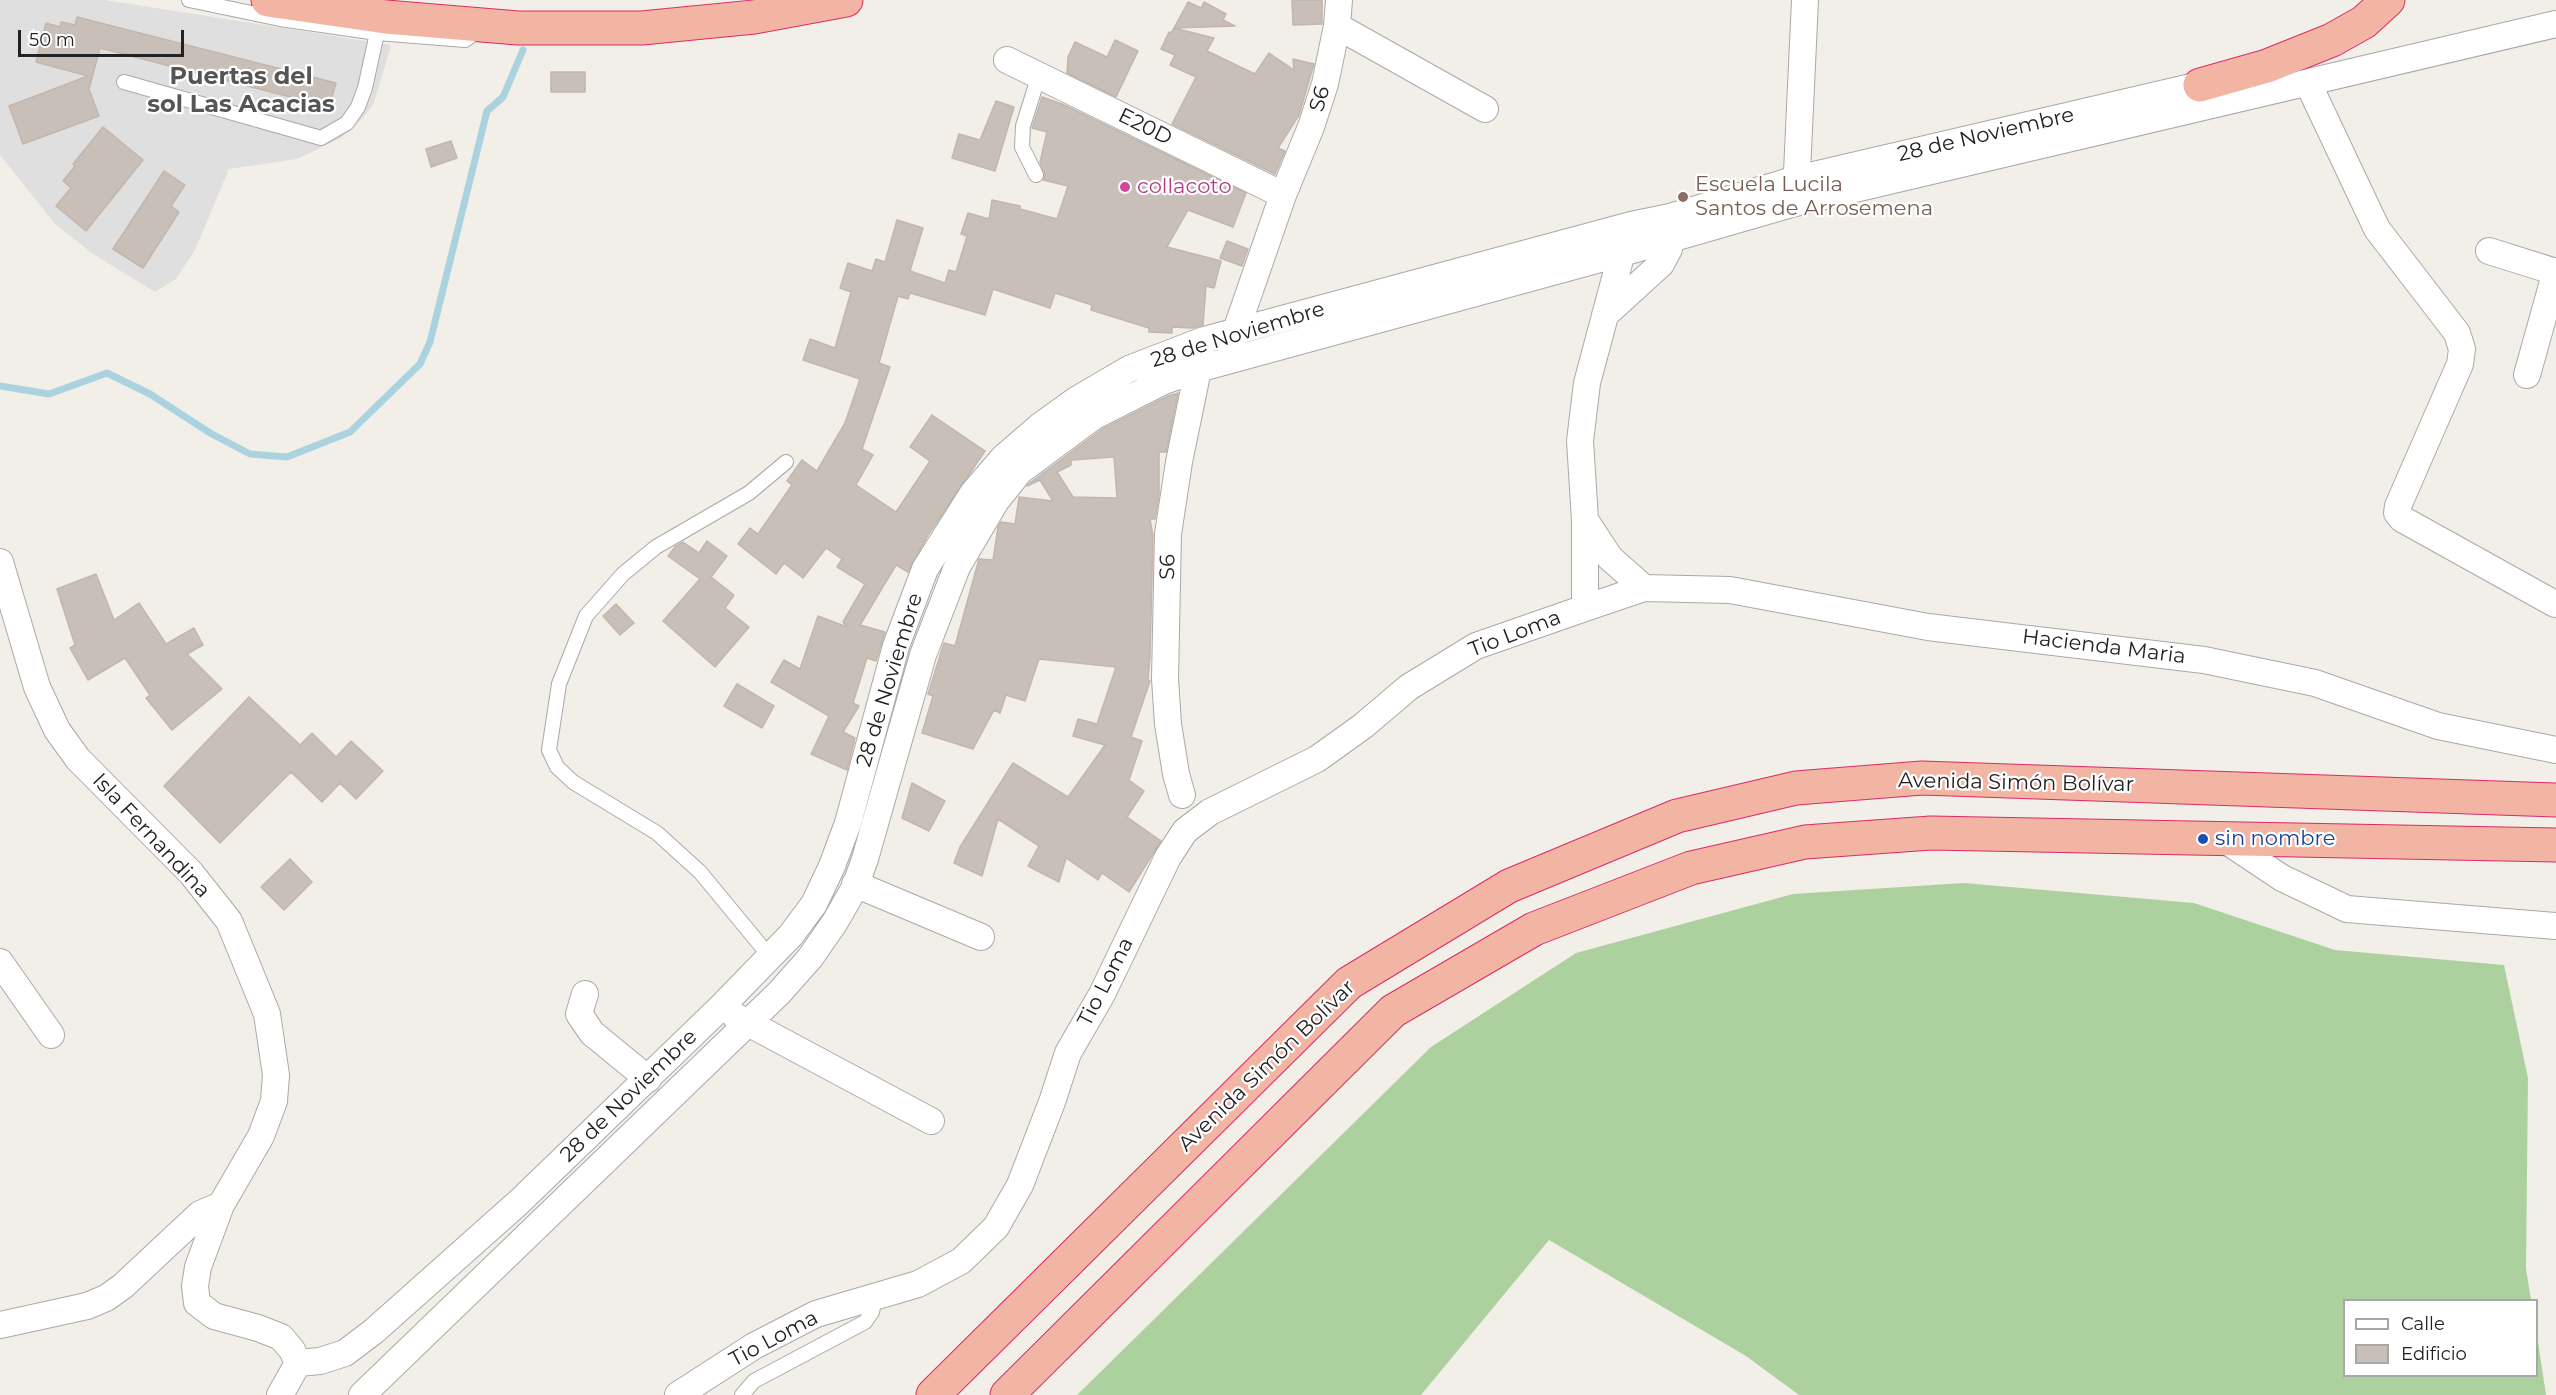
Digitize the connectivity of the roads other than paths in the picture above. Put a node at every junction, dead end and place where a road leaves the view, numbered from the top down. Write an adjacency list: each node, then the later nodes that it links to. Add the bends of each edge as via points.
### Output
1 (189, 0): 10 (lane)
2 (268, 0): 8 (highway, via 386,17)
3 (846, 0): 8 (highway, via 754,17 642,28)
4 (1338, 0): 9 (street, S6)
5 (1805, 0): 19 (street)
6 (2388, 0): 15 (highway, via 2364,22 2332,40 2267,66)
7 (2556, 24): 14 (street)
8 (485, 25): 10 (lane, via 465,40)
9 (1337, 26): 17 (street); 20 (street, S6, via 1311,127)
10 (377, 33): 13 (lane, via 358,107 346,123 321,138)
11 (1007, 60): 12 (street, E20D)
12 (1038, 75): 18 (lane, via 1023,126 1022,147); 20 (street, E20D)
13 (123, 82)
14 (2308, 83): 16 (street); 36 (street, via 2377,229 2457,333 2462,349 2460,364 2397,513)
15 (2199, 85): 16 (street, 28 de Noviembre); 19 (street, 28 de Noviembre)
16 (2267, 91): 19 (street)
17 (1485, 109)
18 (1036, 175)
19 (1796, 191): 22 (street, 28 de Noviembre)
20 (1283, 195): 27 (street, S6)
21 (1631, 225): 22 (street, 28 de Noviembre); 24 (street); 27 (street, 28 de Noviembre)
22 (1670, 228): 24 (street); 26 (street, via 1669,249 1661,264)
23 (2489, 251): 25 (street)
24 (1623, 253): 26 (street); 29 (street)
25 (2556, 272): 31 (street)
26 (1605, 315): 33 (street, via 1587,383 1580,441)
27 (1234, 333): 28 (street, 28 de Noviembre); 29 (street, S6)
28 (1204, 340): 30 (street, S6); 46 (street, 28 de Noviembre, via 1129,369 1076,400 1004,457 973,493 925,569 909,609 832,866 814,904)
29 (1225, 363): 30 (street)
30 (1198, 369): 39 (street, S6, via 1168,534 1165,679 1168,724); 43 (street, via 1164,381 1093,417 1020,471 996,501 957,567 940,606 875,830)
31 (2527, 375)
32 (786, 462): 46 (lane, via 749,494 656,547 623,574 586,616 559,684 549,750 556,767 573,782 657,833 700,872)
33 (1585, 520): 35 (street, via 1610,558); 37 (street)
34 (0, 562): 55 (street, Isla Fernandina, via 37,687 57,729 78,759 191,873 229,921 267,1014 276,1075 274,1101 261,1136)
35 (1644, 588): 37 (street, Hacienda Maria); 38 (street, Hacienda Maria, via 1730,590 1928,627 2204,660 2315,683 2439,726)
36 (2555, 604)
37 (1586, 608): 57 (street, Tio Loma, via 1476,646 1409,687 1317,759 1210,812 1185,831 1068,1053 1020,1185 996,1227 961,1261 918,1284)
38 (2556, 750)
39 (1182, 795)
40 (2556, 800): 64 (highway, Avenida Simón Bolívar, via 1922,778 1796,788 1677,816 1509,885 1349,983)
41 (2225, 840): 42 (highway); 44 (street, via 2283,878 2347,909); 65 (highway, via 1931,833 1805,842 1691,868 1534,929 1392,1011)
42 (2556, 845)
43 (855, 884): 45 (street); 50 (street, via 810,958)
44 (2556, 926)
45 (981, 937)
46 (771, 958): 49 (street, 28 de Noviembre)
47 (0, 962): 51 (street)
48 (585, 994): 52 (street, via 579,1014 592,1033)
49 (722, 1007): 50 (street); 52 (street, 28 de Noviembre)
50 (748, 1024): 53 (street); 56 (street)
51 (51, 1035)
52 (648, 1079): 54 (street, 28 de Noviembre)
53 (931, 1120)
54 (519, 1202): 56 (street); 59 (street, 28 de Noviembre, via 345,1353)
55 (221, 1205): 58 (street, via 200,1214 106,1298 87,1306); 59 (street, Isla Fernandina, via 198,1268 197,1303 214,1316 281,1337)
56 (538, 1225): 61 (street)
57 (875, 1298): 62 (street, Tio Loma, via 816,1314 754,1346); 63 (lane, via 865,1322 754,1381)
58 (0, 1325)
59 (298, 1363): 60 (street)
60 (280, 1395)
61 (362, 1395)
62 (678, 1395)
63 (742, 1395)
64 (933, 1395)
65 (1007, 1395)

